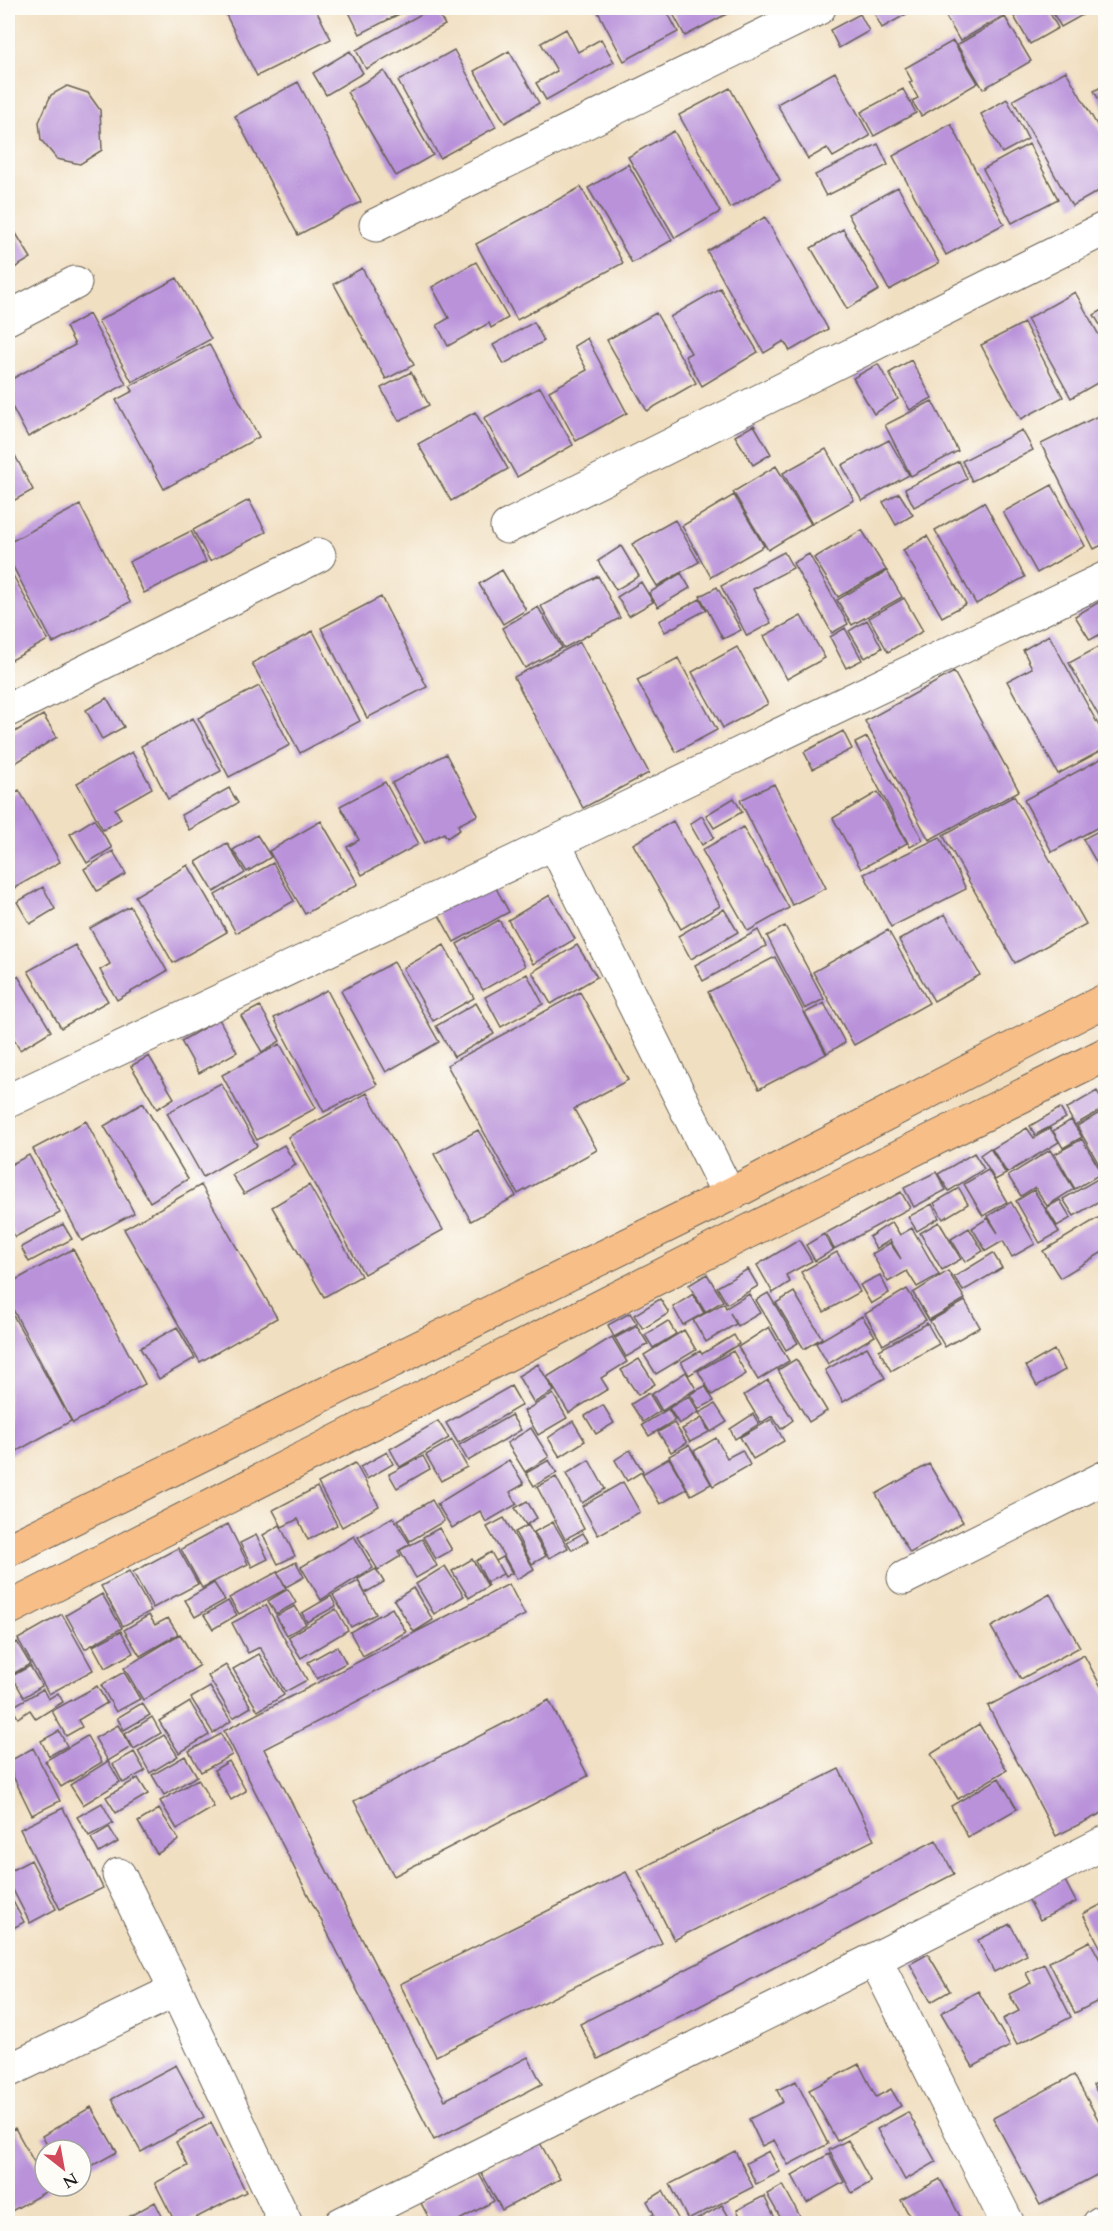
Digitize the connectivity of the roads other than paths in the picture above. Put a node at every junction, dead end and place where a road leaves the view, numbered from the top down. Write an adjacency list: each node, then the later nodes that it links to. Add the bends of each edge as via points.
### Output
1 (819, 8): 2 (street)
2 (376, 225)
3 (1106, 228): 6 (street)
4 (75, 283): 5 (street)
5 (8, 318)
6 (507, 527)
7 (320, 555): 9 (street)
8 (1106, 578): 10 (street)
9 (8, 710)
10 (554, 843): 13 (street); 14 (street)
11 (1106, 1000): 14 (main road)
12 (1106, 1054): 18 (main road)
13 (8, 1101)
14 (729, 1195): 16 (main road)
15 (1106, 1477): 17 (street)
16 (8, 1550)
17 (904, 1578)
18 (8, 1609)
19 (1106, 1842): 21 (street)
20 (119, 1875): 22 (street)
21 (875, 1959): 26 (street); 27 (street)
22 (176, 1990): 23 (street); 25 (street)
23 (8, 2071)
24 (1106, 2220): 28 (street)
25 (286, 2223)
26 (341, 2223)
27 (1008, 2223)
28 (1100, 2223)

